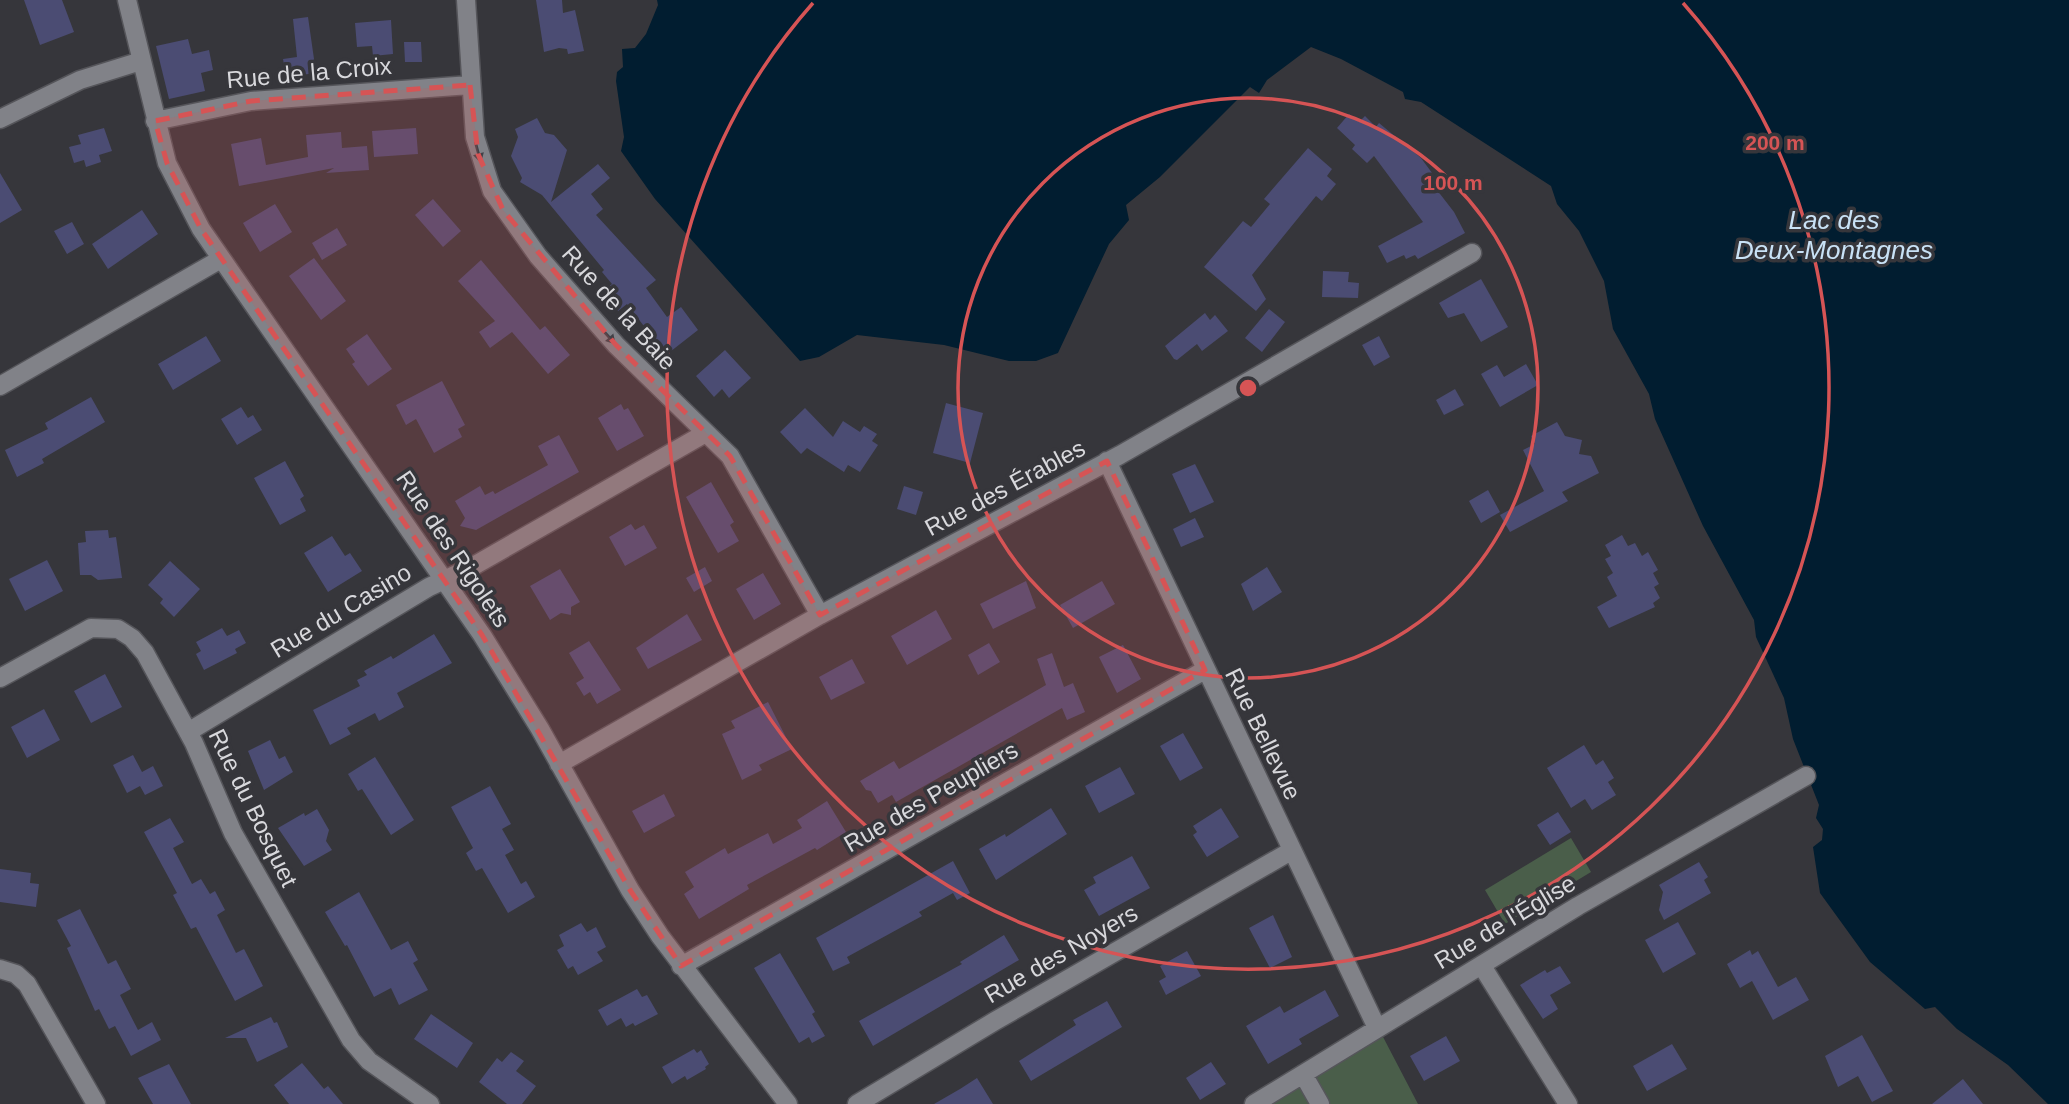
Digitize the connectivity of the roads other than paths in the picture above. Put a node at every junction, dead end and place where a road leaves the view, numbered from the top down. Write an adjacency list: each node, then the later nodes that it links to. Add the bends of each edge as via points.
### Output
1 (127, 0): 3 (street, Rue des Rigolets)
2 (466, 0): 4 (street, Rue de la Baie)
3 (141, 61): 5 (street, via 80,80); 6 (street, Rue des Rigolets)
4 (470, 85): 6 (street, Rue de la Croix, via 251,100); 10 (street, Rue de la Baie, one-way to 10, via 478,154 503,210 616,345)
5 (0, 119)
6 (155, 121): 8 (street, Rue des Rigolets, via 173,176)
7 (1472, 253): 11 (street, Rue des Érables)
8 (221, 260): 9 (street); 12 (street, Rue des Rigolets)
9 (0, 386)
10 (704, 434): 12 (street, Rue du Casino); 13 (street, Rue de la Baie, via 736,464)
11 (1107, 461): 13 (street, Rue des Érables); 14 (street, Rue Bellevue)
12 (446, 579): 16 (street, Rue du Casino); 17 (street, Rue des Rigolets)
13 (820, 615): 17 (street, Rue des Érables)
14 (1205, 670): 19 (street, Rue Bellevue); 20 (street, Rue des Peupliers)
15 (0, 678): 16 (street, Rue du Bosquet, via 81,632 118,629 145,653)
16 (188, 732): 26 (street, Rue du Bosquet, via 233,833 351,1040 369,1061)
17 (559, 764): 20 (street, Rue des Rigolets, via 630,890)
18 (1806, 776): 21 (street, Rue de l'Église)
19 (1291, 851): 23 (street, Rue Bellevue); 28 (street, Rue des Noyers)
20 (681, 966): 27 (street, Rue des Rigolets)
21 (1482, 966): 23 (street, Rue de l'Église); 31 (street)
22 (0, 969): 25 (street, via 27,984)
23 (1377, 1028): 24 (street, Rue de l'Église)
24 (1303, 1074): 29 (street, Rue de l'Église); 30 (street)
25 (96, 1104)
26 (430, 1104)
27 (788, 1104)
28 (857, 1104)
29 (1254, 1104)
30 (1320, 1104)
31 (1568, 1104)

